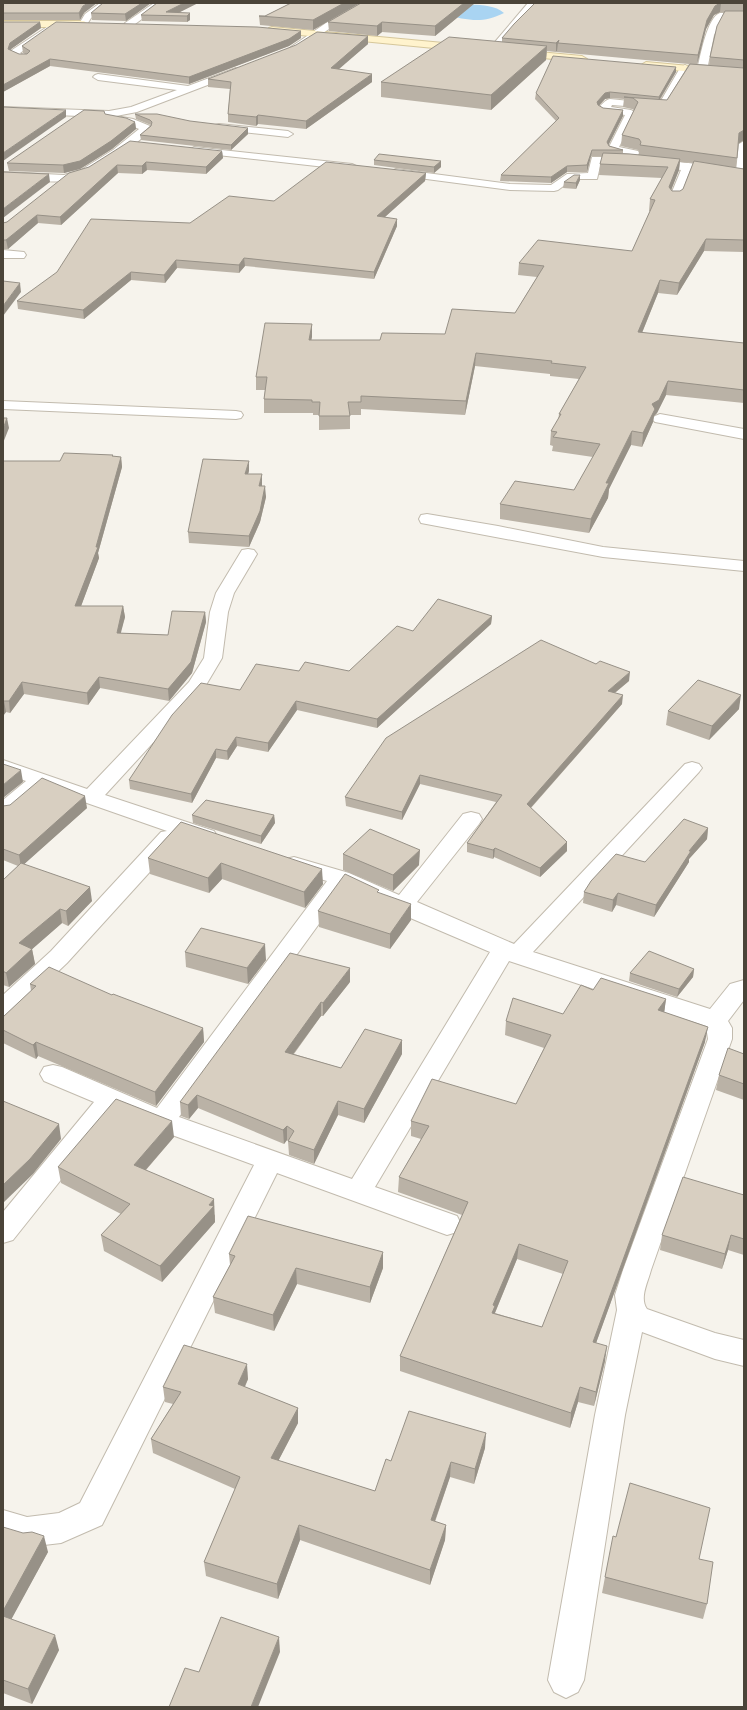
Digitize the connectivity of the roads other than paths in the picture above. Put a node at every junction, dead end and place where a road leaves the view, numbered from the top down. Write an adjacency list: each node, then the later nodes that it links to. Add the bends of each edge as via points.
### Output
1 (105, 3): 7 (street, via 88,16 86,24)
2 (160, 3): 8 (street, via 125,25)
3 (369, 3): 10 (street)
4 (532, 3): 11 (street)
5 (744, 16): 18 (street, via 720,16 710,35)
6 (3, 24): 7 (street)
7 (55, 24): 13 (street, via 15,52 15,55)
8 (144, 25)
9 (265, 30): 10 (street)
10 (316, 35): 11 (street); 12 (street)
11 (485, 50): 14 (street)
12 (286, 52)
13 (24, 58)
14 (588, 59)
15 (633, 64): 17 (street)
16 (242, 68): 21 (street)
17 (685, 68): 18 (street); 33 (street, via 662,107 610,102 603,109 631,113 613,149 634,153)
18 (702, 70): 19 (street)
19 (744, 74)
20 (98, 77): 21 (street)
21 (189, 88): 23 (street)
22 (3, 110): 24 (street)
23 (133, 110): 24 (street); 25 (street)
24 (88, 114): 26 (street); 29 (street, via 129,121 146,128)
25 (153, 115)
26 (70, 122)
27 (210, 126): 28 (street)
28 (288, 134)
29 (127, 143): 31 (street); 39 (street, via 85,172)
30 (744, 144): 38 (street)
31 (142, 145)
32 (180, 149): 35 (street)
33 (629, 160): 34 (street); 36 (street, via 596,159 593,177 571,176 554,188 510,187)
34 (688, 166): 38 (street); 41 (street)
35 (363, 168)
36 (386, 171)
37 (3, 175): 39 (street)
38 (744, 175)
39 (65, 178): 40 (street)
40 (53, 187)
41 (675, 198)
42 (3, 254): 43 (street)
43 (20, 255)
44 (3, 405): 45 (street)
45 (236, 415)
46 (660, 419): 47 (street)
47 (744, 434)
48 (428, 519): 50 (street, via 603,552)
49 (248, 554): 54 (street, via 225,593 219,612 213,658 196,684)
50 (744, 566)
51 (3, 766): 53 (street)
52 (692, 768): 62 (street)
53 (41, 780): 54 (street); 55 (street)
54 (91, 797): 57 (street)
55 (3, 811)
56 (471, 819): 61 (street)
57 (178, 827): 58 (street); 64 (street, via 59,957)
58 (230, 844)
59 (274, 858): 60 (street)
60 (341, 878): 61 (street); 68 (street)
61 (402, 906): 62 (street)
62 (510, 953): 65 (street); 70 (street)
63 (744, 988): 65 (street, via 739,990)
64 (3, 1009)
65 (715, 1020): 73 (street, via 720,1028 720,1039 637,1270 628,1301)
66 (53, 1074): 67 (street)
67 (111, 1099): 68 (street); 72 (street)
68 (162, 1121): 69 (street)
69 (270, 1160): 70 (street); 75 (street, via 91,1514 61,1528 27,1532)
70 (358, 1192): 71 (street)
71 (447, 1224)
72 (3, 1232)
73 (631, 1311): 74 (street, via 637,1318 715,1346); 76 (street, via 610,1415)
74 (744, 1353)
75 (3, 1525)
76 (566, 1680)

